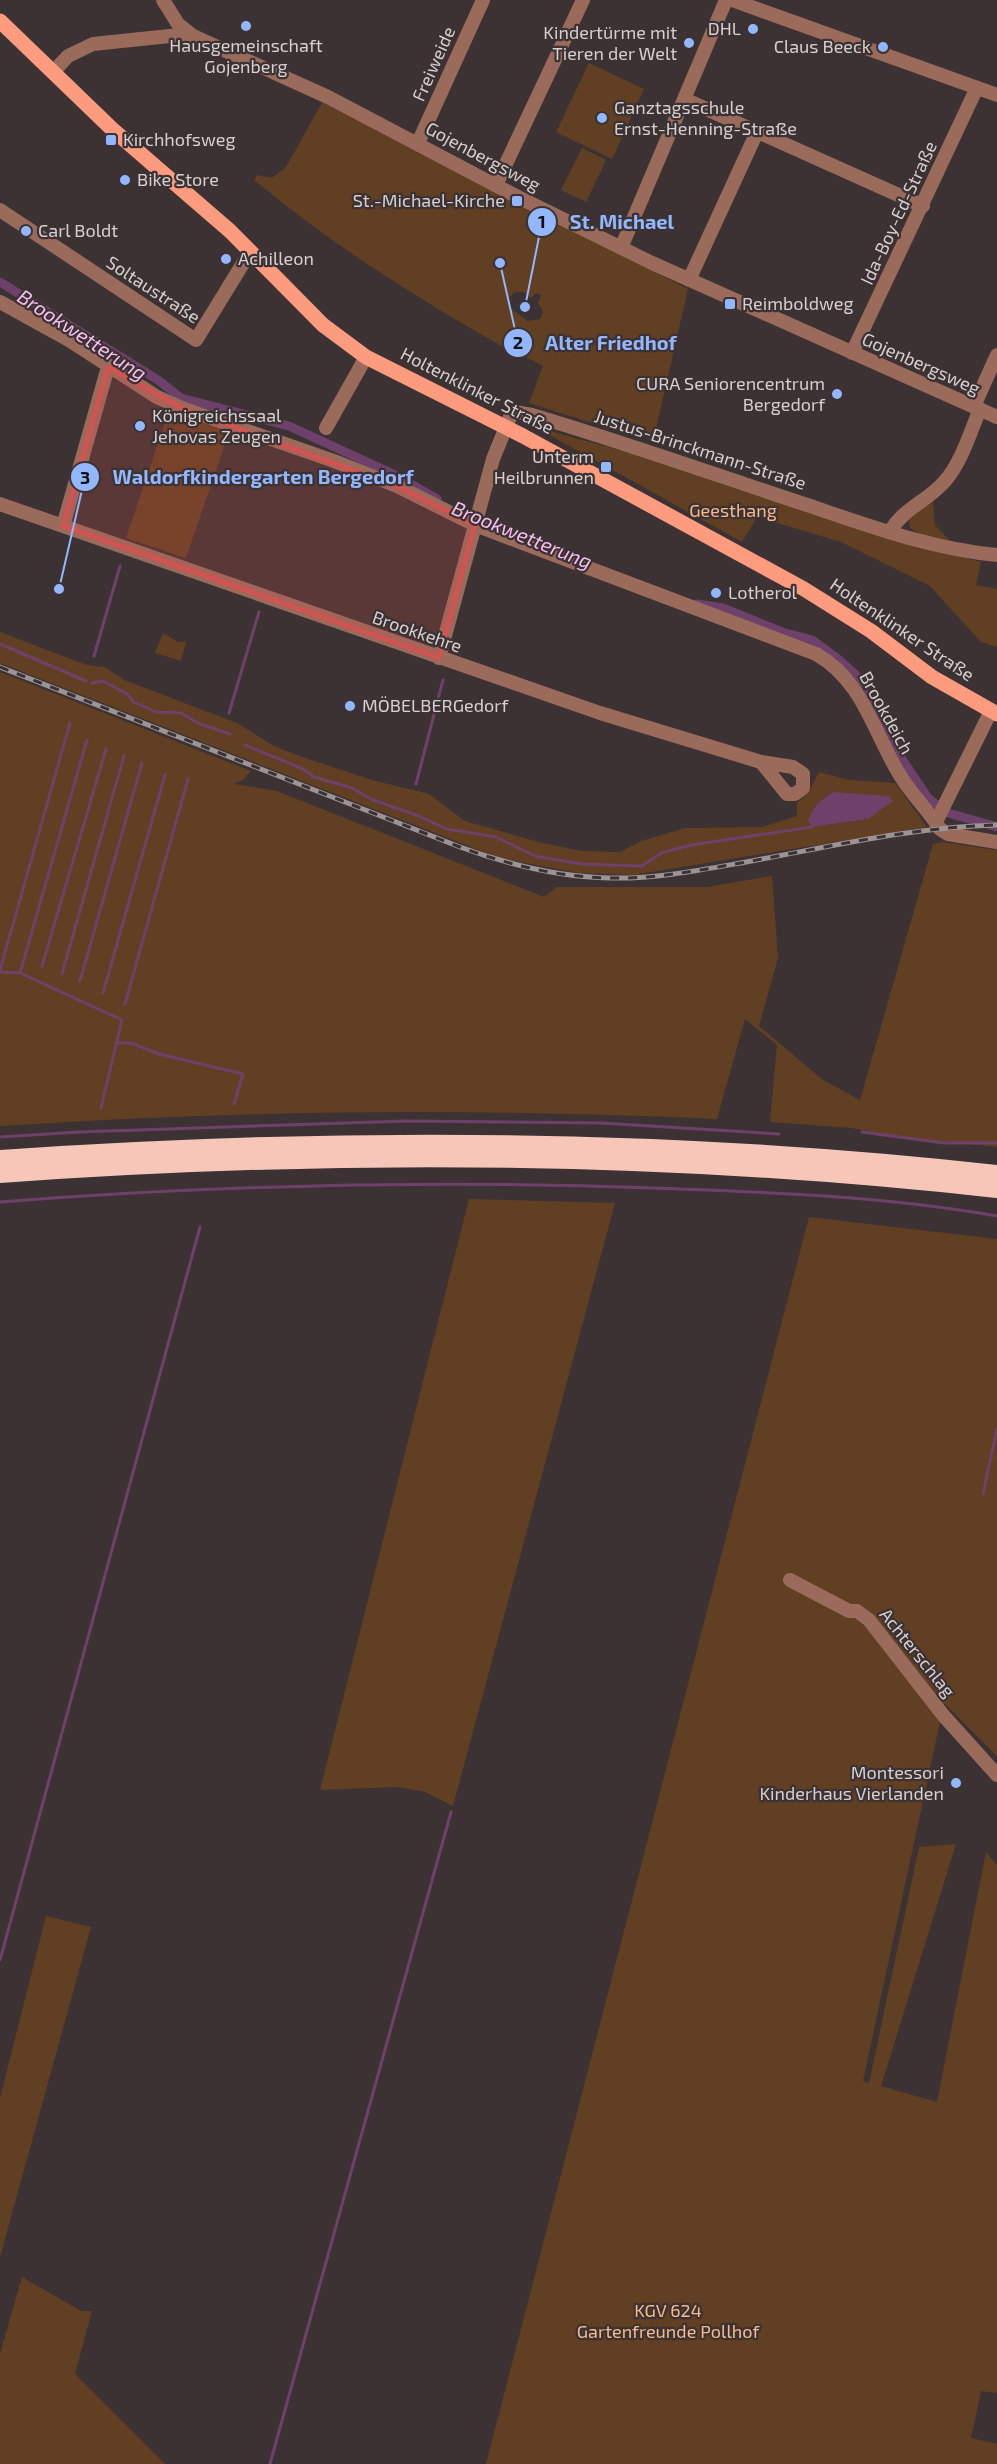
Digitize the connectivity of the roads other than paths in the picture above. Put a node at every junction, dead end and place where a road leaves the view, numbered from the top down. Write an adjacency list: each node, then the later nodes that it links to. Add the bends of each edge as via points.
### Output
1 (163, 0): 7 (street, Gojenbergsweg)
2 (483, 0): 13 (street, Freiweide)
3 (583, 0): 14 (street)
4 (726, 0): 11 (street)
5 (732, 0): 9 (street)
6 (0, 21): 8 (main road, Holtenklinker Straße)
7 (189, 34): 8 (street, via 93,44 68,56); 13 (street, Gojenbergsweg)
8 (54, 71): 18 (main road, Holtenklinker Straße, via 112,129)
9 (974, 87): 10 (street); 15 (street, Ida-Boy-Ed-Straße)
10 (997, 95)
11 (684, 99): 12 (street); 17 (street)
12 (758, 132): 15 (street); 19 (street)
13 (418, 143): 14 (street, Gojenbergsweg)
14 (496, 185): 17 (street, Gojenbergsweg)
15 (923, 206): 21 (street, Ida-Boy-Ed-Straße)
16 (0, 210): 18 (street, Soltaustraße, via 196,340)
17 (621, 248): 19 (street, Gojenbergsweg)
18 (250, 252): 23 (main road, Holtenklinker Straße, via 323,325)
19 (689, 280): 21 (street, Gojenbergsweg)
20 (0, 302): 24 (street, Brookdeich, via 69,340)
21 (852, 353): 25 (street, Gojenbergsweg)
22 (997, 355): 25 (street)
23 (366, 357): 27 (main road, Holtenklinker Straße); 28 (street)
24 (108, 368): 30 (street, Brookdeich, via 182,408 304,449); 31 (street)
25 (977, 407): 26 (street, Gojenbergsweg); 32 (street, via 957,463 945,481 905,513)
26 (997, 417)
27 (506, 427): 30 (street); 32 (street, Justus-Brinckmann-Straße, via 514,413 532,415 637,446); 35 (main road, Holtenklinker Straße, via 813,595 871,631 932,678)
28 (326, 428)
29 (0, 504): 31 (street, Brookkehre)
30 (476, 520): 34 (street); 37 (street, Brookdeich, via 826,659 849,679 902,778)
31 (63, 526): 34 (street, Brookkehre)
32 (890, 532): 33 (street, Justus-Brinckmann-Straße, via 937,546)
33 (997, 555)
34 (439, 658): 36 (street, Brookkehre)
35 (994, 713): 37 (street)
36 (761, 762)
37 (940, 813): 38 (street, Brookdeich, via 948,834)
38 (997, 842)
39 (0, 1159): 41 (highway, via 219,1146 468,1143 719,1152)
40 (0, 1174): 42 (highway, via 219,1161 479,1158 730,1167)
41 (997, 1174)
42 (997, 1189)
43 (790, 1580): 44 (street, Achterschlag, via 869,1620 943,1715)
44 (997, 1775)

